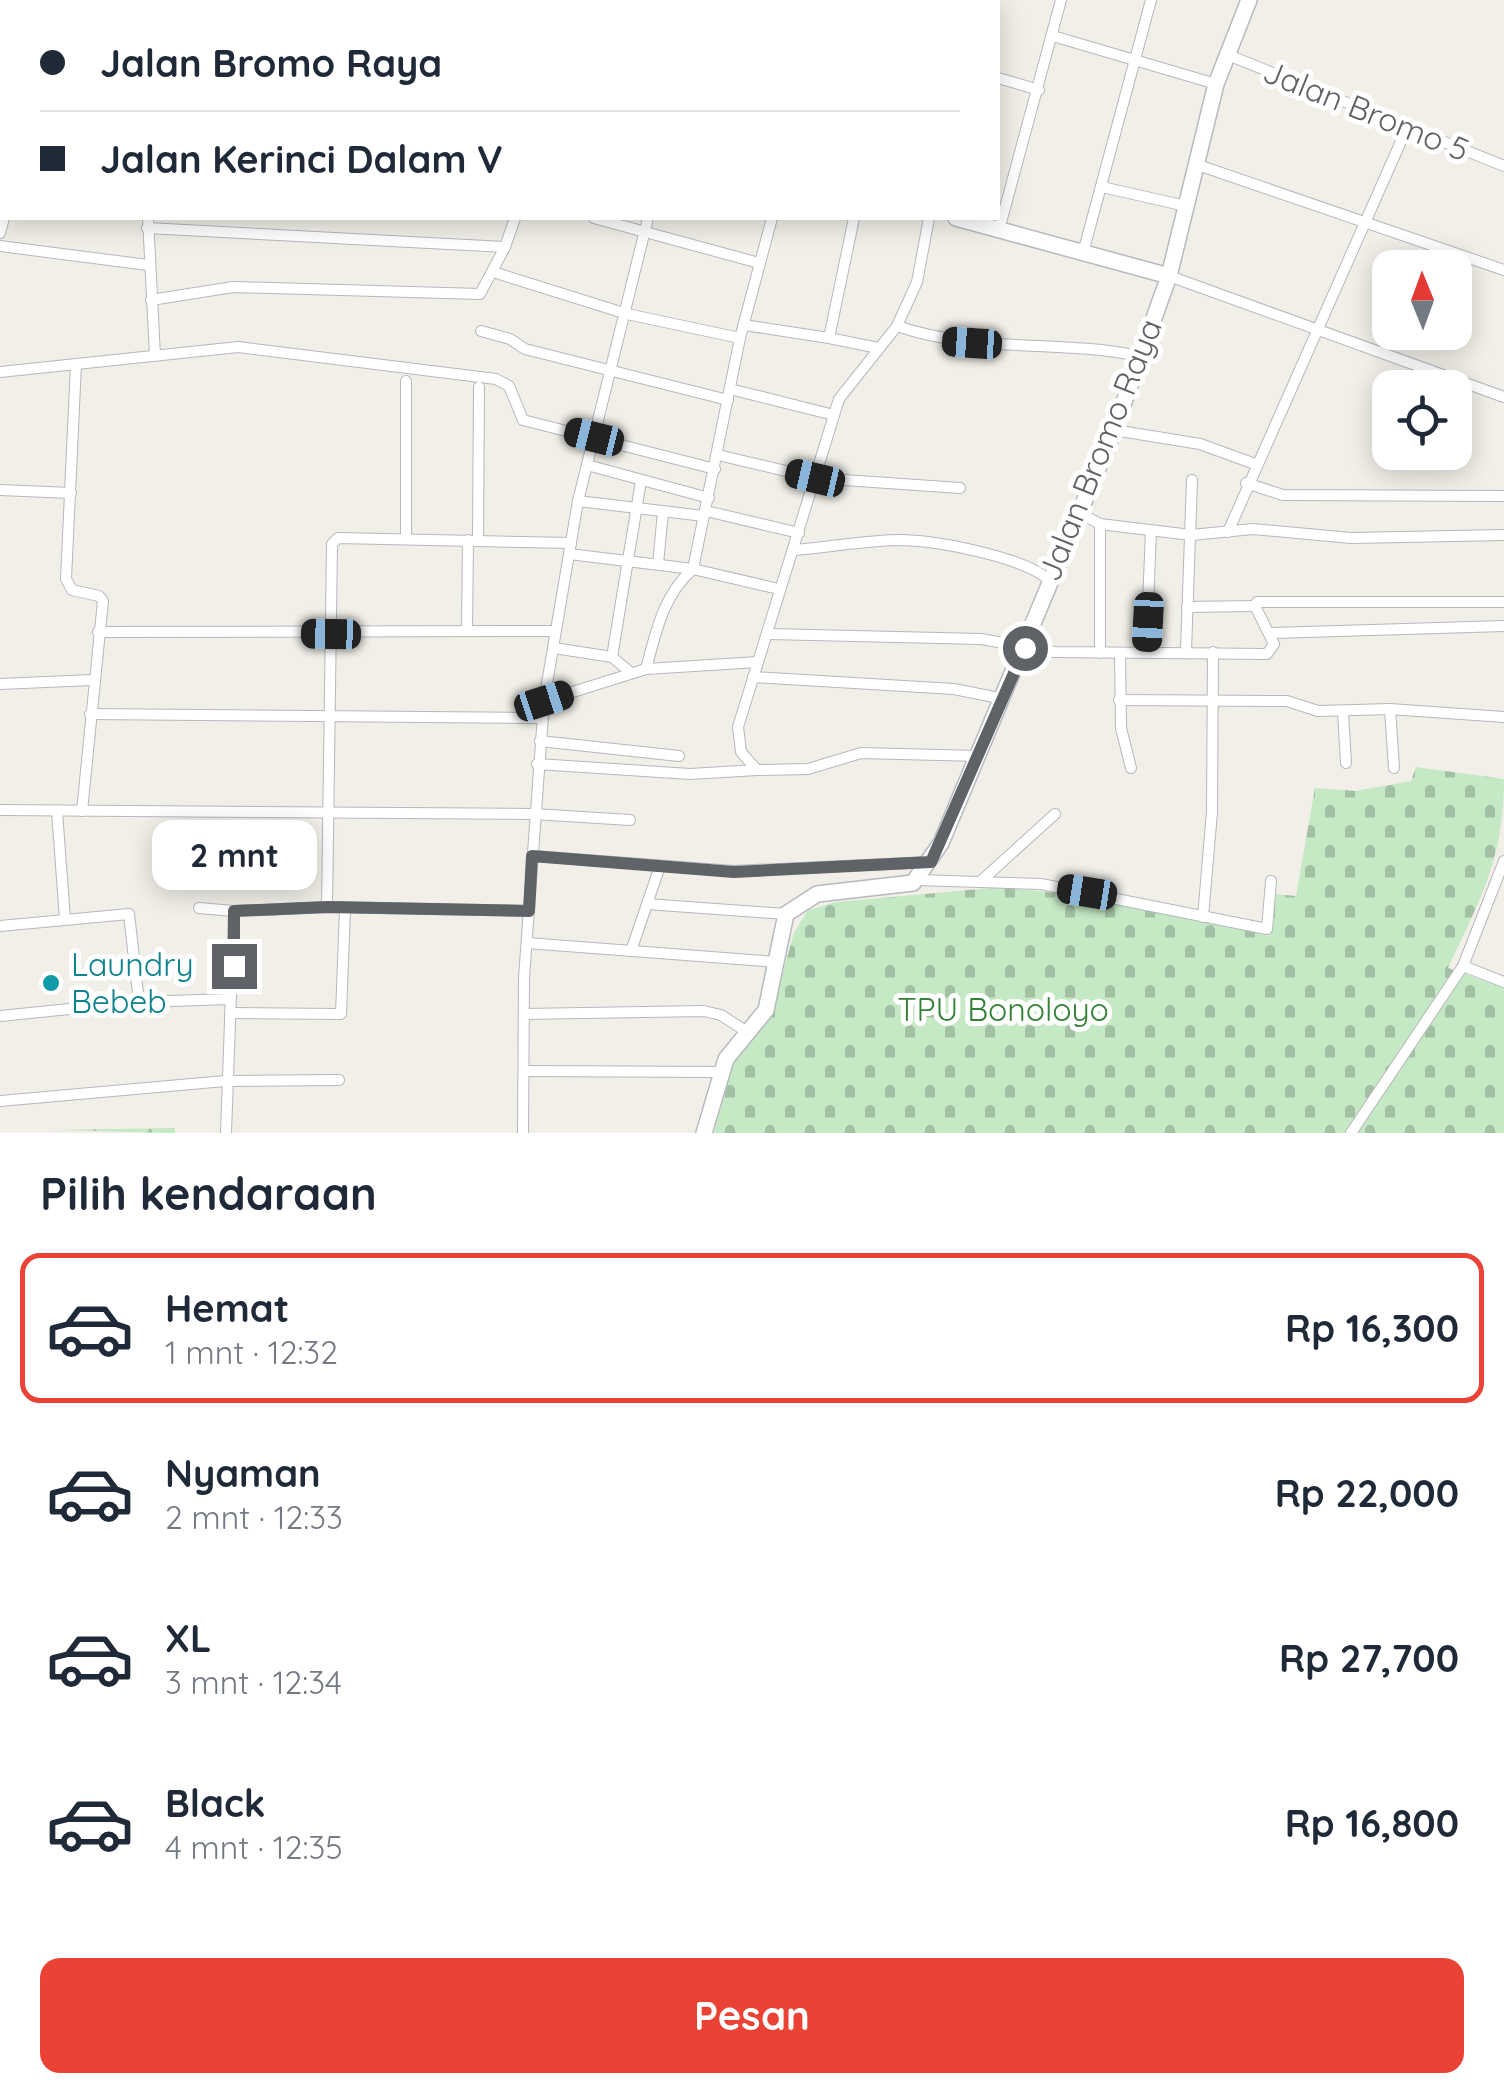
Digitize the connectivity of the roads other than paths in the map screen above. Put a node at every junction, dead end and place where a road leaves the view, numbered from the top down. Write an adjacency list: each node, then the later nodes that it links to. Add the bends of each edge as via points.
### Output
1 (1062, 0): 4 (street)
2 (1151, 0): 6 (street)
3 (1249, 0): 5 (main road, Jalan Bromo Raya)
4 (1053, 36): 6 (street); 9 (street)
5 (1228, 54): 8 (main road, Jalan Bromo Raya); 10 (street, Jalan Bromo 5)
6 (1138, 62): 8 (street); 13 (street)
7 (1000, 79): 9 (street)
8 (1216, 84): 11 (main road, Jalan Bromo Raya)
9 (1039, 90): 24 (street)
10 (1406, 130): 12 (street, Jalan Bromo 5); 22 (street)
11 (1198, 165): 14 (main road, Jalan Bromo Raya); 22 (street)
12 (1504, 166)
13 (1102, 187): 14 (street); 28 (street)
14 (1186, 206): 33 (main road, Jalan Bromo Raya)
15 (514, 220): 27 (street)
16 (602, 220): 25 (street)
17 (648, 220): 25 (street)
18 (771, 220): 29 (street)
19 (854, 220): 41 (street)
20 (929, 220): 37 (street, via 917,282)
21 (963, 220): 24 (main road)
22 (1367, 222): 31 (street); 38 (street)
23 (148, 223): 27 (street); 30 (street)
24 (999, 230): 28 (main road)
25 (645, 231): 29 (street); 35 (street)
26 (0, 246): 30 (street)
27 (506, 247): 32 (street)
28 (1082, 253): 33 (main road)
29 (759, 264): 36 (street)
30 (148, 266): 34 (street)
31 (1504, 270)
32 (493, 272): 34 (street, via 480,294 233,287); 35 (street)
33 (1169, 276): 38 (street); 44 (main road, Jalan Bromo Raya)
34 (151, 300): 43 (street)
35 (627, 314): 40 (street); 46 (street)
36 (744, 325): 40 (street); 41 (street)
37 (897, 326): 42 (street); 44 (street, via 948,341)
38 (1316, 330): 47 (street); 58 (street)
39 (481, 331): 46 (street)
40 (740, 338): 52 (street)
41 (829, 338): 42 (street)
42 (878, 348): 54 (street)
43 (155, 356): 45 (street); 56 (street, via 238,347 496,379 509,386 523,420)
44 (1138, 356): 55 (main road, Jalan Bromo Raya)
45 (76, 364): 48 (street); 67 (street)
46 (610, 369): 52 (street); 56 (street)
47 (1427, 370)
48 (0, 372)
49 (406, 380): 81 (street)
50 (1472, 386): 53 (street)
51 (479, 387): 82 (street)
52 (729, 395): 54 (street); 57 (street)
53 (1504, 397)
54 (834, 414): 61 (street)
55 (1114, 430): 58 (street, via 1200,444); 73 (main road, Jalan Bromo Raya)
56 (594, 437): 59 (street); 60 (street)
57 (718, 455): 60 (street); 61 (street)
58 (1255, 464): 64 (street)
59 (587, 465): 63 (street); 70 (street)
60 (715, 469): 69 (street)
61 (815, 478): 65 (street); 78 (street)
62 (1192, 480): 79 (street)
63 (642, 481): 69 (street); 71 (street)
64 (1246, 483): 68 (street, via 1283,496); 77 (street)
65 (960, 488)
66 (0, 490): 67 (street)
67 (71, 494): 96 (street, via 68,585 102,598)
68 (1504, 496)
69 (710, 498): 74 (street)
70 (578, 501): 71 (street); 83 (street)
71 (638, 509): 72 (street); 85 (street)
72 (663, 512): 74 (street); 86 (street)
73 (1078, 512): 75 (street); 88 (main road, Jalan Bromo Raya)
74 (705, 513): 78 (street); 87 (street)
75 (1100, 524): 76 (street); 104 (street)
76 (1151, 530): 79 (street); 105 (street)
77 (1228, 532): 79 (street); 80 (street)
78 (799, 533): 84 (street)
79 (1190, 535): 91 (street)
80 (1504, 535)
81 (406, 540): 82 (street); 98 (street, via 338,538 332,544)
82 (473, 541): 83 (street); 95 (street)
83 (570, 548): 85 (street); 94 (street)
84 (795, 550): 88 (street, via 922,542 1018,560); 89 (street)
85 (629, 560): 86 (street); 107 (street)
86 (658, 564): 87 (street)
87 (693, 569): 89 (street); 109 (street, via 660,616)
88 (1049, 580): 101 (main road, Jalan Bromo Raya)
89 (779, 589): 99 (street)
90 (1504, 602): 92 (street, via 1262,602)
91 (1187, 607): 92 (street); 102 (street)
92 (1256, 608): 97 (street)
93 (1504, 626): 97 (street)
94 (555, 630): 95 (street); 100 (street)
95 (467, 631): 98 (street)
96 (98, 632): 98 (street); 112 (street)
97 (1272, 633): 103 (street, via 1270,653)
98 (331, 634): 121 (street)
99 (769, 634): 101 (street, via 981,639); 108 (street)
100 (554, 648): 107 (street); 116 (street)
101 (1025, 648): 104 (street); 114 (main road, Jalan Bromo Raya)
102 (1186, 652): 103 (street); 105 (street)
103 (1213, 652): 117 (street)
104 (1100, 653): 106 (street)
105 (1146, 653): 106 (street)
106 (1120, 654): 115 (street)
107 (612, 657): 110 (street)
108 (758, 662): 109 (street); 111 (street)
109 (646, 669): 110 (street)
110 (630, 672): 116 (street)
111 (753, 677): 114 (street, via 954,689); 131 (street, via 737,735)
112 (92, 680): 113 (street); 120 (street)
113 (0, 684)
114 (1004, 699): 126 (main road, Jalan Bromo Raya)
115 (1119, 700): 117 (street); 129 (street)
116 (544, 701): 123 (street)
117 (1214, 703): 119 (street, via 1287,701); 153 (street)
118 (1390, 710): 119 (street); 122 (street); 130 (street)
119 (1343, 712): 127 (street)
120 (90, 714): 121 (street); 134 (street)
121 (330, 717): 123 (street); 135 (street)
122 (1504, 717)
123 (542, 718): 124 (street)
124 (540, 741): 125 (street); 128 (street)
125 (679, 756)
126 (978, 756): 131 (street, via 861,754 808,769); 141 (main road, Jalan Bromo Raya)
127 (1346, 763)
128 (537, 764): 131 (street, via 690,774); 136 (street)
129 (1131, 768)
130 (1394, 768)
131 (757, 770)
132 (0, 810): 133 (street)
133 (57, 811): 134 (street); 154 (street)
134 (82, 811): 135 (street)
135 (330, 814): 136 (street); 147 (street)
136 (534, 814): 138 (street); 139 (street)
137 (1055, 814): 145 (street)
138 (630, 820)
139 (532, 856): 142 (street); 151 (street)
140 (1504, 861): 159 (street)
141 (931, 862): 142 (street, via 734,872); 143 (main road, Jalan Bromo Raya)
142 (660, 866): 146 (street)
143 (918, 880): 145 (street); 152 (main road, via 817,894)
144 (1270, 881): 153 (street, via 1267,929)
145 (980, 882): 153 (street, via 1041,884)
146 (647, 904): 152 (street); 157 (street)
147 (328, 907): 149 (street); 150 (street)
148 (199, 908): 150 (street)
149 (345, 908): 151 (street); 163 (street, via 340,1014)
150 (234, 911): 161 (street)
151 (529, 911): 156 (street)
152 (786, 914): 158 (main road)
153 (1204, 916)
154 (65, 920): 155 (street); 162 (street, via 131,917)
155 (0, 926)
156 (527, 943): 157 (street); 164 (street)
157 (631, 951): 158 (street)
158 (776, 962): 166 (main road, via 766,1010)
159 (1463, 966): 160 (street); 175 (street)
160 (1504, 982)
161 (230, 999): 162 (street); 163 (street)
162 (139, 1002): 165 (street)
163 (230, 1013): 170 (street)
164 (524, 1014): 166 (street, via 704,1011); 167 (street)
165 (0, 1016)
166 (747, 1032): 168 (main road)
167 (524, 1071): 168 (street); 173 (street)
168 (720, 1072): 174 (main road)
169 (339, 1080): 170 (street)
170 (225, 1082): 171 (street); 172 (street)
171 (0, 1101)
172 (226, 1133)
173 (522, 1133)
174 (704, 1133)
175 (1351, 1133)

